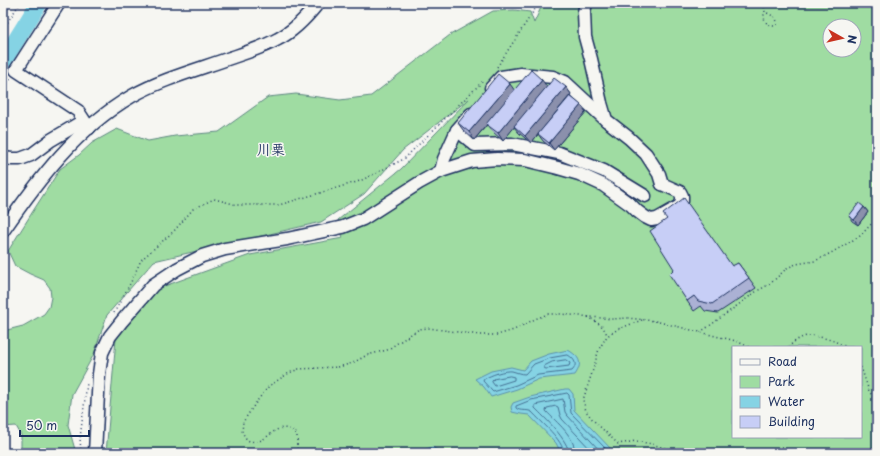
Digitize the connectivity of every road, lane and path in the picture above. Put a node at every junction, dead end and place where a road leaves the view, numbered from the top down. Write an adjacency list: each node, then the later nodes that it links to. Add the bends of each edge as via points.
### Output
1 (20, 3): 8 (path)
2 (59, 3): 9 (street)
3 (318, 3): 16 (street, via 301,23 279,39 143,90 108,112)
4 (539, 3): 10 (path)
5 (586, 3): 15 (street, via 585,37)
6 (763, 3): 7 (path)
7 (765, 12): 7 (path, via 776,18 777,25 770,26 766,22)
8 (3, 29)
9 (16, 70): 12 (path); 16 (street, via 78,112)
10 (494, 70)
11 (482, 81): 25 (path, via 404,159 360,181 280,205 237,205 214,199 193,209 174,231 141,260)
12 (3, 90)
13 (486, 95): 15 (street, via 500,77 521,74 553,77 565,82)
14 (476, 107): 17 (street)
15 (606, 120): 20 (street, via 646,154 659,174)
16 (89, 128): 18 (street, via 78,124 31,155 20,159); 24 (street, via 50,168)
17 (457, 130): 19 (street); 21 (street, via 475,145 512,144 559,153 604,171)
18 (3, 158)
19 (441, 171): 22 (street, via 472,161 525,160 579,174 603,185); 37 (street, via 363,219 342,227 225,249 202,256 176,269 153,285 110,336 102,354)
20 (662, 184): 21 (street); 22 (street, via 680,192 680,206 651,220)
21 (645, 196): 22 (street)
22 (631, 205)
23 (877, 218): 28 (path, via 860,236 831,253 816,261 787,268 770,284 756,291)
24 (3, 231)
25 (114, 314)
26 (587, 316): 27 (path); 29 (path, via 598,323); 38 (path, via 548,314 514,330 480,336 428,328 419,329 387,350 367,355 352,363 338,367 299,369 289,373 269,386 257,401 243,422 242,432 247,440 252,442 261,441 277,429 292,430 297,434)
27 (644, 319): 28 (path); 29 (path)
28 (700, 332): 30 (path)
29 (607, 336): 39 (path, via 599,349 583,400 586,411 618,444 636,441 667,449)
30 (747, 346)
31 (789, 346): 32 (path, via 802,337 809,336 839,342)
32 (845, 346)
33 (862, 370): 35 (path, via 869,391)
34 (88, 381): 36 (path, via 80,438)
35 (877, 403)
36 (81, 453)
37 (95, 453)
38 (298, 453)
39 (672, 453)

